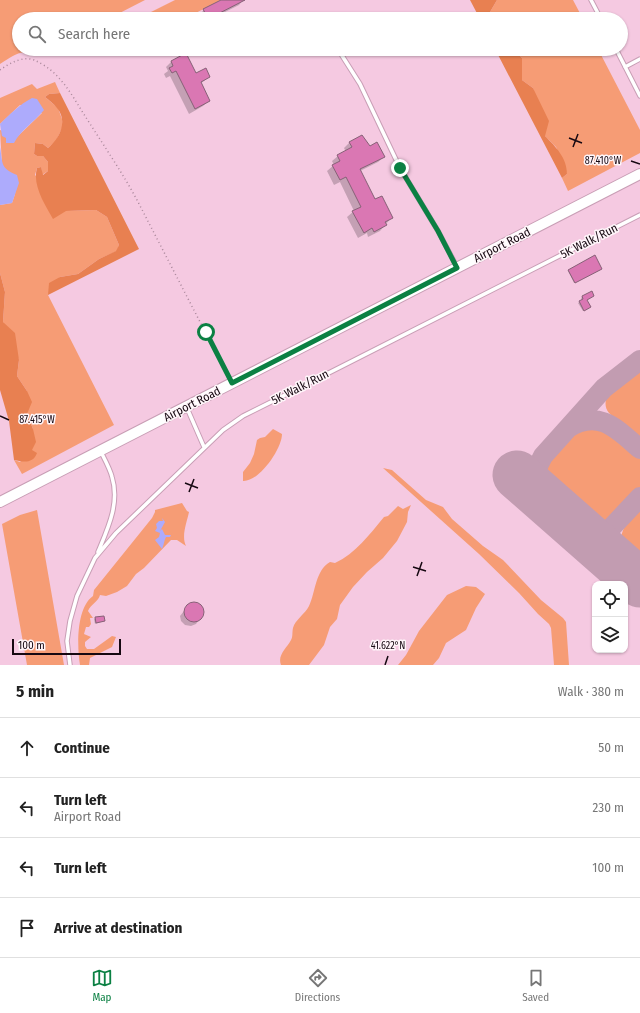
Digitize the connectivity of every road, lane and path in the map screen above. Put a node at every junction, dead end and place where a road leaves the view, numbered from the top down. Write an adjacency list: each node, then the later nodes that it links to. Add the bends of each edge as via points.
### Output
1 (591, 0): 2 (lane)
2 (597, 12)
3 (342, 56): 11 (lane, via 360,84 400,168)
4 (620, 56): 6 (lane)
5 (640, 59): 6 (lane)
6 (625, 67): 8 (lane)
7 (0, 70): 12 (path, via 6,65 26,58 56,74 134,193)
8 (640, 94)
9 (640, 174): 11 (main road, Airport Road)
10 (640, 215): 14 (lane, 5K Walk/Run, via 244,416)
11 (457, 268): 12 (main road, Airport Road)
12 (232, 383): 13 (main road, Airport Road)
13 (186, 406): 14 (lane); 15 (main road, Airport Road)
14 (204, 447): 17 (lane, 5K Walk/Run, via 116,533)
15 (100, 451): 16 (main road, Airport Road); 17 (lane, via 113,479 115,500 111,520)
16 (0, 502)
17 (95, 558): 18 (lane, 5K Walk/Run, via 77,596 70,621 67,640)
18 (70, 665)

